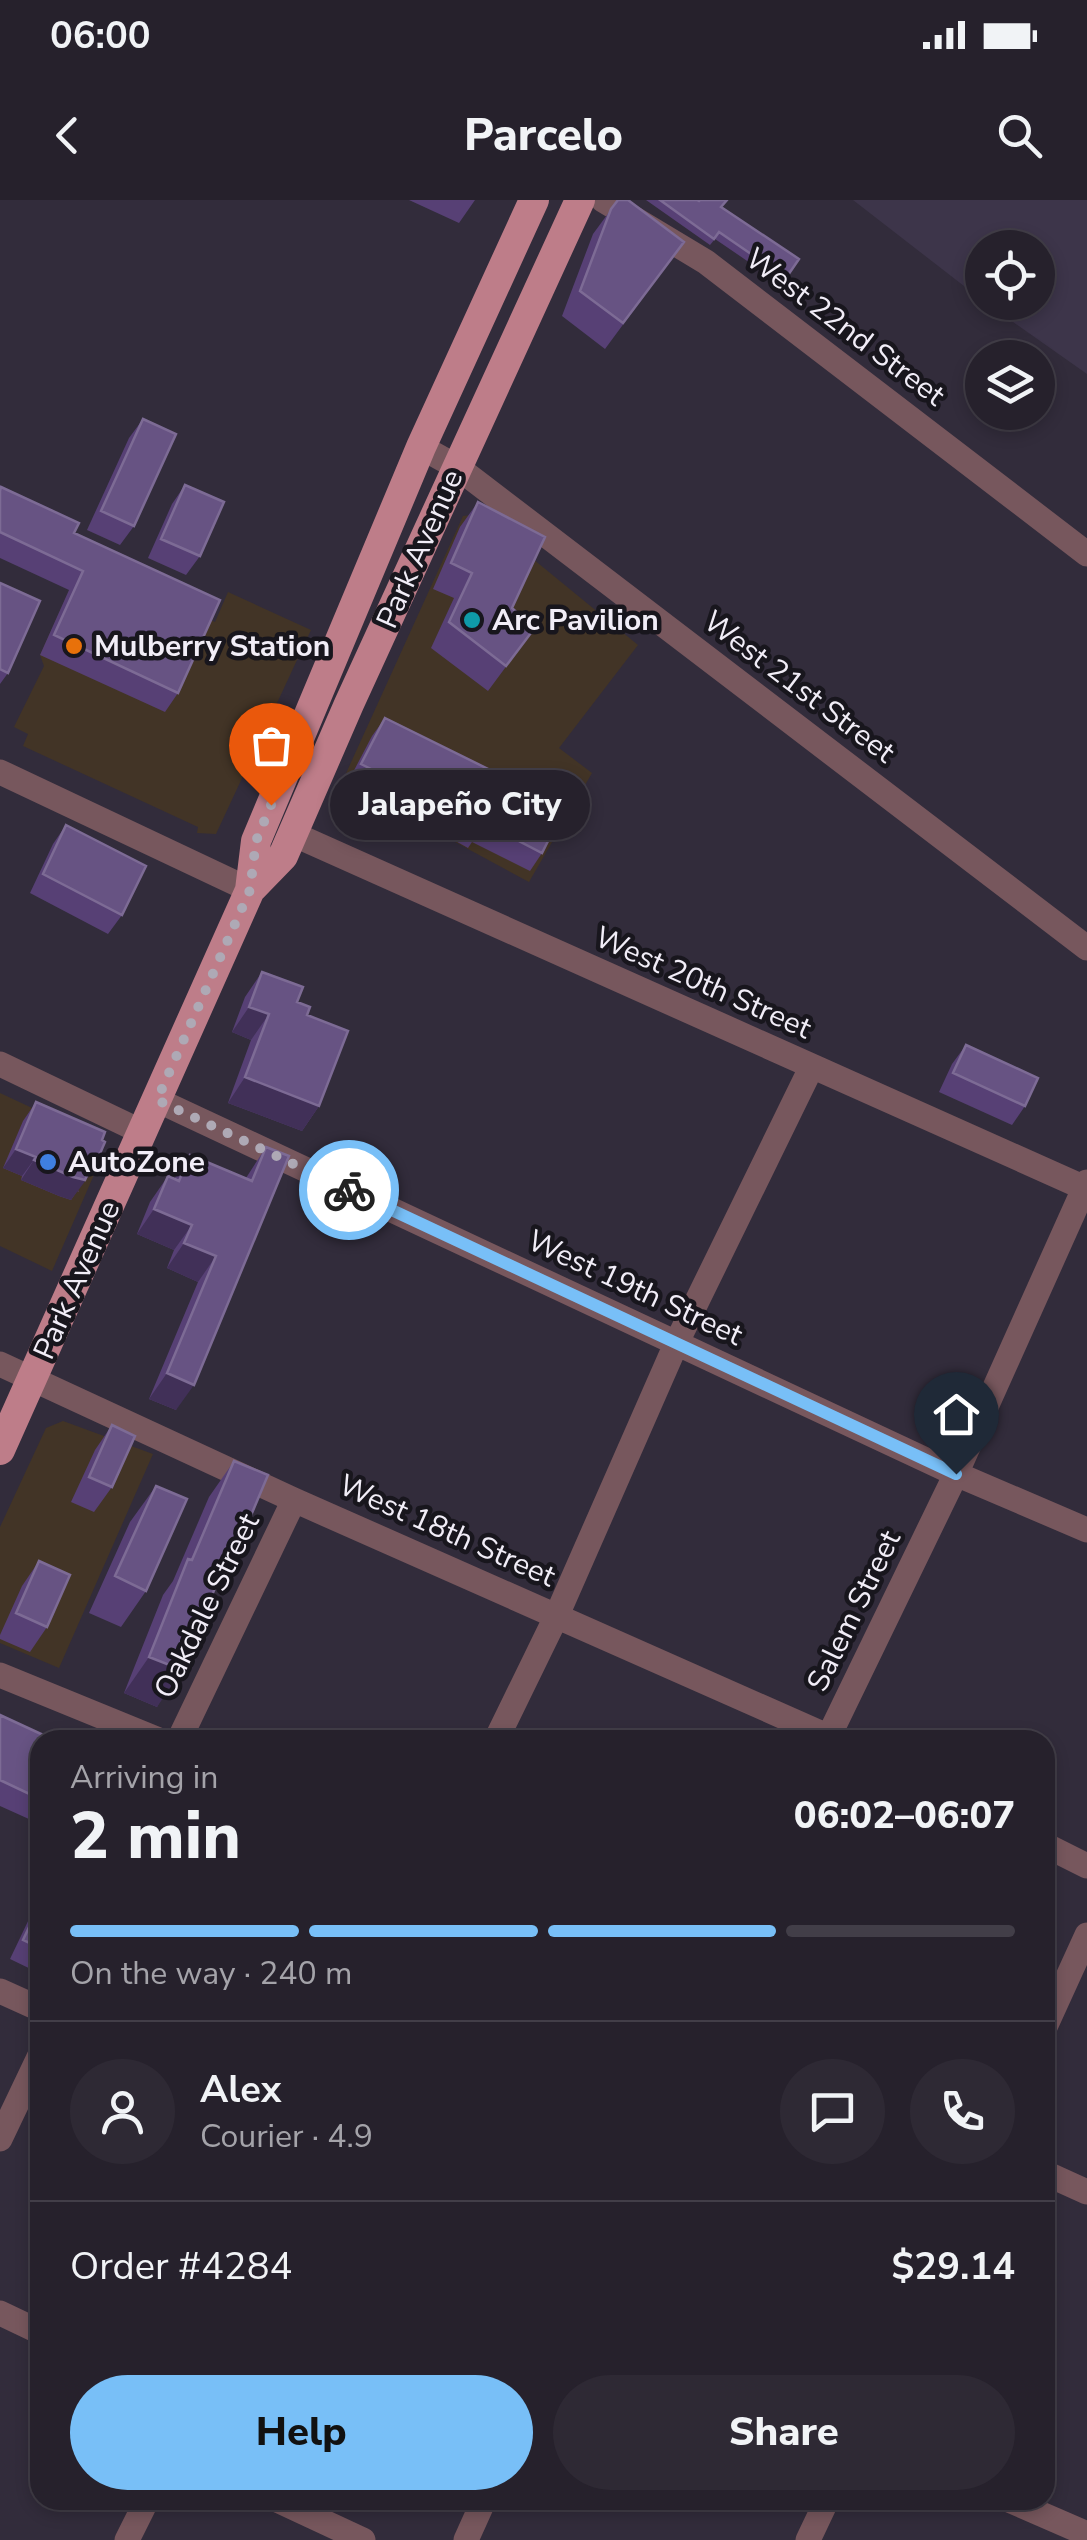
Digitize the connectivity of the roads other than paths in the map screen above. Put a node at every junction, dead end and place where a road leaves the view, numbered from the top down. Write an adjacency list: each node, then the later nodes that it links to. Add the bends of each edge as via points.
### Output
1 (534, 200): 4 (main road, Park Avenue)
2 (580, 200): 5 (main road, Park Avenue)
3 (603, 200): 6 (street, West 22nd Street, via 706,262)
4 (422, 447): 5 (street, West 21st Street); 9 (main road, Park Avenue, via 256,841)
5 (457, 467): 8 (main road, Park Avenue); 10 (street, West 21st Street)
6 (1087, 554)
7 (0, 772): 9 (street)
8 (294, 834): 9 (main road, Park Avenue, via 284,856); 12 (street, West 20th Street)
9 (250, 890): 13 (main road, Park Avenue)
10 (1087, 948)
11 (0, 1064): 14 (street)
12 (811, 1068): 15 (street, West 20th Street); 16 (street)
13 (157, 1100): 14 (main road, Park Avenue); 16 (street, West 19th Street)
14 (142, 1132): 18 (main road, Park Avenue)
15 (1086, 1186): 20 (street, Salem Street)
16 (676, 1344): 20 (street, West 19th Street); 23 (street)
17 (0, 1364): 18 (street, West 18th Street)
18 (33, 1379): 19 (main road, Park Avenue); 21 (street, West 18th Street)
19 (0, 1450)
20 (956, 1474): 22 (street, West 19th Street); 29 (street, Salem Street)
21 (294, 1500): 23 (street, West 18th Street); 26 (street, Oakdale Street)
22 (1087, 1530)
23 (556, 1615): 27 (street); 28 (street, West 18th Street)
24 (0, 1675): 25 (street)
25 (135, 1730)
26 (184, 1730)
27 (501, 1730)
28 (811, 1730)
29 (835, 1730)
30 (1055, 1850): 31 (street)
31 (1087, 1866)
32 (1087, 1934): 35 (street)
33 (0, 1991): 34 (street)
34 (30, 2004)
35 (1055, 2005)
36 (30, 2076): 37 (street)
37 (0, 2139)
38 (1055, 2178): 39 (street)
39 (1087, 2192)
40 (0, 2313): 41 (street)
41 (30, 2327)
42 (141, 2510): 48 (street)
43 (298, 2510): 49 (street)
44 (480, 2510): 50 (street)
45 (822, 2510): 51 (street)
46 (1032, 2510): 47 (street)
47 (1087, 2534)
48 (127, 2540)
49 (363, 2540)
50 (466, 2540)
51 (808, 2540)

